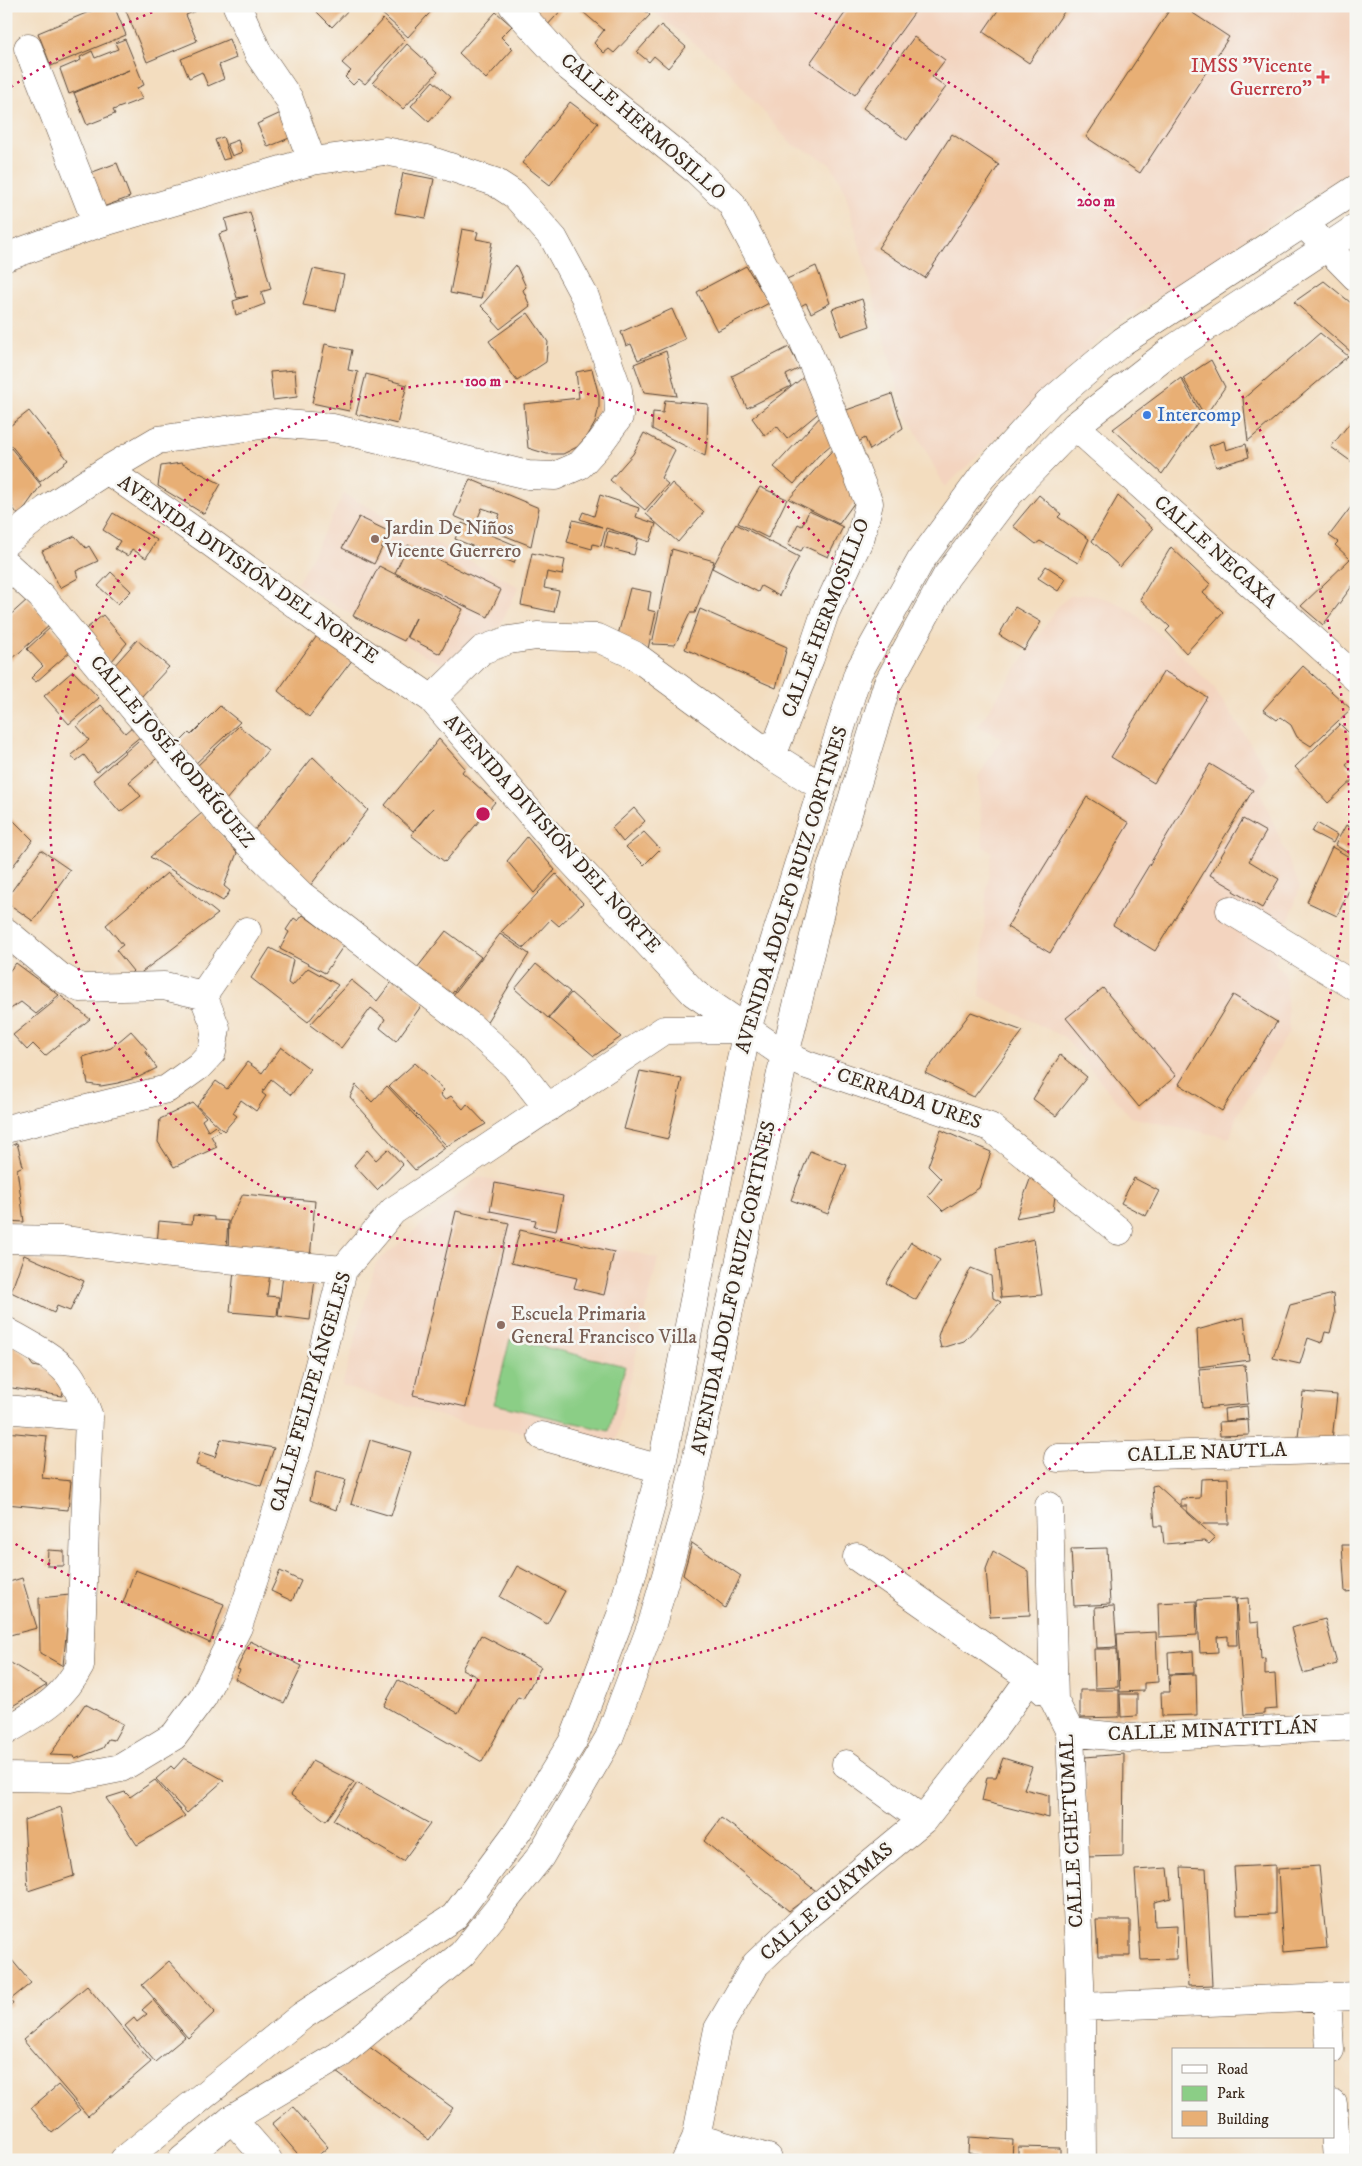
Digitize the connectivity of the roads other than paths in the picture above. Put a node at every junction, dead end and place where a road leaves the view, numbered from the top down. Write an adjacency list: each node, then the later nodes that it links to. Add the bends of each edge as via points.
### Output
1 (237, 6): 4 (street, via 259,55 289,99)
2 (513, 6): 18 (street, CALLE HERMOSILLO, via 570,68 697,171 731,203 802,337 869,503 861,536 825,613)
3 (28, 48): 7 (street)
4 (312, 160): 7 (street, AVENIDA DIVISIÓN DEL NORTE); 13 (street, AVENIDA DIVISIÓN DEL NORTE, via 385,151 465,171 495,182 515,195 554,239 585,297 618,390 619,417 580,465 555,476 528,475 333,428 274,423 158,440)
5 (1356, 189): 6 (street, AVENIDA ADOLFO RUIZ CORTINES)
6 (1303, 223): 9 (street); 19 (street, AVENIDA ADOLFO RUIZ CORTINES, via 1123,341 1049,403 982,477 921,560 858,673)
7 (97, 224): 10 (street, AVENIDA DIVISIÓN DEL NORTE)
8 (1356, 228): 9 (street, AVENIDA ADOLFO RUIZ CORTINES)
9 (1326, 248): 11 (street); 12 (street, AVENIDA ADOLFO RUIZ CORTINES, via 1173,350)
10 (6, 257)
11 (1356, 278)
12 (1075, 426): 16 (street, CALLE NECAXA); 26 (street, AVENIDA ADOLFO RUIZ CORTINES, via 1008,496 946,577 886,685 828,879)
13 (107, 470): 14 (street, via 47,509); 17 (street, AVENIDA DIVISIÓN DEL NORTE)
14 (6, 542)
15 (6, 564): 27 (street, CALLE JOSÉ RODRÍGUEZ, via 41,596 233,828 300,894 468,1024 515,1066)
16 (1356, 678)
17 (432, 700): 18 (street, via 482,650 509,640 537,636 598,638 634,655); 25 (street, AVENIDA DIVISIÓN DEL NORTE, via 569,858 694,993)
18 (772, 756): 19 (street)
19 (822, 786): 25 (street, AVENIDA ADOLFO RUIZ CORTINES)
20 (1230, 910): 23 (street)
21 (246, 931): 24 (street)
22 (6, 932): 24 (street, via 59,976 80,988 164,986)
23 (1356, 986)
24 (203, 995): 28 (street, via 216,1028 212,1052 199,1066 167,1089)
25 (747, 1029): 26 (street, AVENIDA DIVISIÓN DEL NORTE); 27 (street, CALLE FELIPE ÁNGELES, via 664,1030); 38 (street, AVENIDA ADOLFO RUIZ CORTINES)
26 (785, 1055): 29 (street, CERRADA URES, via 990,1127); 53 (street, AVENIDA ADOLFO RUIZ CORTINES, via 686,1506 652,1624 609,1738 540,1857 462,1954 338,2056)
27 (548, 1108): 31 (street, CALLE FELIPE ÁNGELES, via 393,1211)
28 (6, 1128)
29 (1119, 1231)
30 (6, 1239): 31 (street, via 64,1240)
31 (343, 1270): 47 (street, CALLE FELIPE ÁNGELES, via 293,1462 238,1627 203,1697 174,1736 121,1768 70,1778)
32 (6, 1331): 34 (street, via 67,1372)
33 (6, 1409): 34 (street)
34 (89, 1417): 44 (street, via 80,1666 55,1701)
35 (542, 1436): 38 (street)
36 (1356, 1449): 37 (street, CALLE NAUTLA)
37 (1058, 1458)
38 (661, 1469): 57 (street, AVENIDA ADOLFO RUIZ CORTINES, via 621,1615 573,1741 518,1831 454,1917 302,2016)
39 (1048, 1506): 42 (street, CALLE CHETUMAL)
40 (857, 1556): 41 (street)
41 (1030, 1678): 42 (street); 48 (street, CALLE GUAYMAS)
42 (1054, 1700): 45 (street, CALLE CHETUMAL)
43 (1356, 1726): 45 (street, CALLE MINATITLÁN, via 1129,1738)
44 (6, 1731)
45 (1070, 1732): 51 (street, CALLE CHETUMAL)
46 (846, 1764): 48 (street)
47 (6, 1777)
48 (923, 1820): 55 (street, CALLE GUAYMAS, via 808,1914 756,1964 718,2029)
49 (1356, 1996): 50 (street)
50 (1327, 1997): 51 (street); 52 (street)
51 (1080, 2007): 60 (street, CALLE CHETUMAL)
52 (1330, 2048)
53 (232, 2120): 58 (street, AVENIDA ADOLFO RUIZ CORTINES); 59 (street)
54 (1334, 2123): 61 (street)
55 (691, 2149): 56 (street)
56 (768, 2158)
57 (124, 2160)
58 (182, 2160)
59 (268, 2160)
60 (1082, 2160)
61 (1336, 2160)

